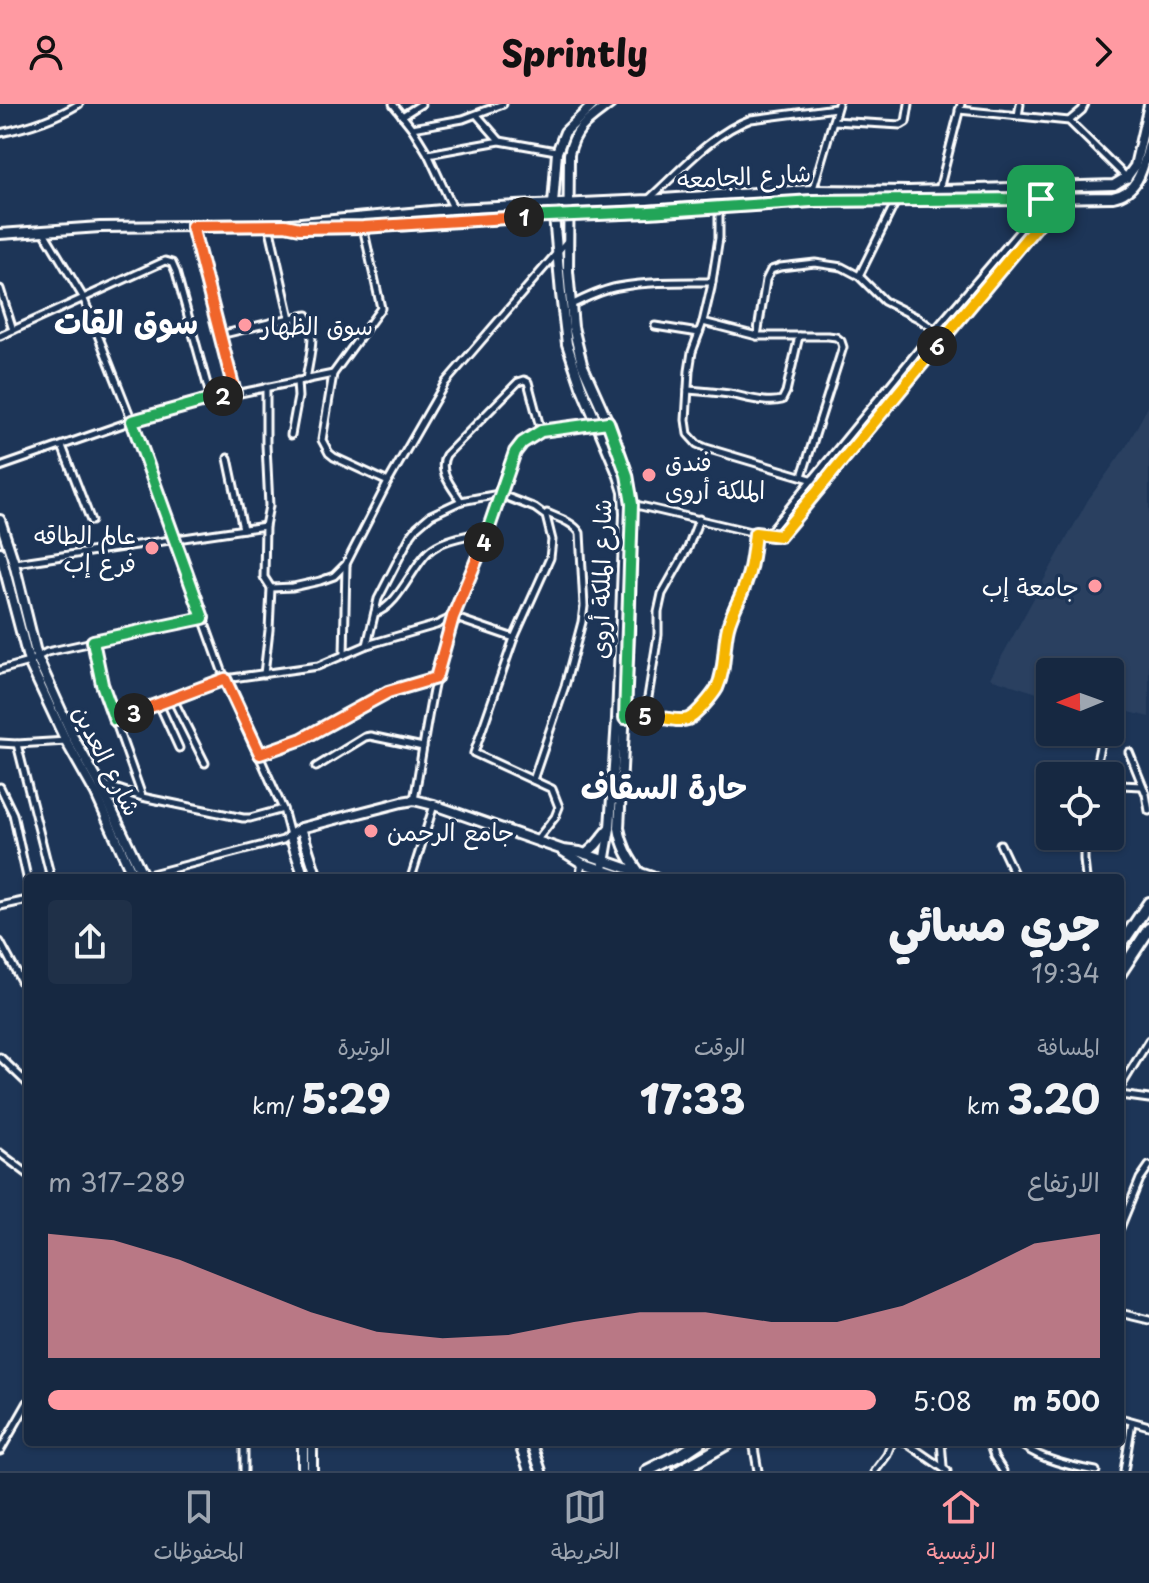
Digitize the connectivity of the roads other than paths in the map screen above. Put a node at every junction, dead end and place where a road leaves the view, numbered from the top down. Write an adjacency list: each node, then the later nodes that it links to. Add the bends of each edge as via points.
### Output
1 (79, 104): 19 (street, via 59,116)
2 (393, 104): 14 (street)
3 (421, 104): 14 (street)
4 (503, 104): 13 (street)
5 (594, 104): 22 (street, via 565,132)
6 (610, 104): 33 (street, شارع الملكة أروى, via 572,139)
7 (909, 104): 16 (street, via 901,125)
8 (1020, 104): 15 (street)
9 (1085, 104): 17 (street)
10 (1149, 105): 24 (street, via 1135,166)
11 (837, 106): 16 (street); 30 (street, via 739,123 716,137)
12 (960, 107): 15 (street); 27 (street)
13 (477, 115): 18 (street); 20 (street)
14 (402, 116): 18 (street)
15 (1018, 116): 17 (street)
16 (833, 121): 26 (street)
17 (1069, 121): 24 (street)
18 (412, 128): 23 (street)
19 (0, 133)
20 (500, 141): 22 (street); 23 (street)
21 (1149, 145): 25 (street)
22 (557, 152): 34 (street, شارع الملكة أروى)
23 (428, 154): 36 (street)
24 (1127, 177): 25 (street); 27 (street, شارع الجامعه, via 1114,185)
25 (1133, 187): 28 (street, شارع الجامعه, via 1113,197)
26 (812, 190): 27 (street, شارع الجامعه); 30 (street, شارع الجامعه); 32 (street)
27 (939, 190)
28 (1060, 198): 29 (street, شارع الجامعه); 62 (street)
29 (1041, 199): 31 (street, شارع الجامعه); 56 (street)
30 (648, 200): 33 (street, شارع الجامعه)
31 (896, 200): 32 (street, شارع الجامعه); 47 (street)
32 (812, 201): 35 (street, شارع الجامعه)
33 (568, 202): 34 (street, شارع الجامعه); 37 (street, شارع الملكة أروى)
34 (553, 204): 36 (street, شارع الجامعه); 38 (street, شارع الملكة أروى)
35 (719, 207): 37 (street, شارع الجامعه); 48 (street)
36 (453, 209): 40 (street, شارع الجامعه)
37 (568, 214): 38 (street, شارع الجامعه); 45 (street, شارع الملكة أروى)
38 (554, 215): 42 (street, شارع الجامعه); 46 (street, شارع الملكة أروى)
39 (269, 225): 40 (street, شارع الجامعه); 41 (street, شارع الجامعه); 52 (street)
40 (285, 225): 42 (street, شارع الجامعه)
41 (192, 226): 43 (street, شارع الجامعه); 58 (street)
42 (363, 227): 63 (street, via 381,308)
43 (44, 232): 44 (street, شارع الجامعه); 50 (street)
44 (0, 234)
45 (567, 241): 46 (street); 51 (street, شارع الملكة أروى)
46 (558, 254): 71 (street, شارع الملكة أروى, via 567,344 581,386); 79 (street, via 445,383)
47 (859, 276): 56 (street, via 884,301); 60 (street, via 829,264 771,270)
48 (712, 282): 51 (street, via 616,287); 53 (street)
49 (0, 289): 55 (street)
50 (83, 297): 55 (street); 69 (street, via 165,261 172,263); 70 (street)
51 (571, 305): 71 (street, شارع الملكة أروى, via 582,364)
52 (290, 318): 58 (street); 64 (street, via 307,315 310,321)
53 (703, 322): 57 (street); 60 (street)
54 (655, 326): 57 (street)
55 (13, 330): 59 (street)
56 (935, 330): 62 (street); 78 (street)
57 (699, 333): 67 (street)
58 (220, 335): 68 (street)
59 (0, 336)
60 (757, 336): 61 (street)
61 (799, 336): 67 (street, via 782,400); 77 (street, via 836,337 843,347)
62 (946, 336): 80 (street)
63 (333, 374): 64 (street); 79 (street, via 322,440 334,457)
64 (306, 380): 65 (street)
65 (297, 381): 66 (street); 73 (street)
66 (266, 387): 68 (street); 88 (street)
67 (688, 390): 77 (street, via 688,434 697,444)
68 (235, 393): 69 (street)
69 (211, 399): 70 (street)
70 (132, 421): 74 (street); 93 (street)
71 (603, 423): 72 (street); 83 (street, شارع الملكة أروى, via 627,475); 136 (street, شارع الملكة أروى, via 624,492 625,514)
72 (541, 431): 81 (street, via 515,452); 82 (street, via 528,382 518,382 442,461)
73 (291, 435)
74 (62, 446): 76 (street); 87 (street)
75 (228, 458): 89 (street)
76 (0, 467)
77 (802, 476): 78 (street)
78 (812, 479): 80 (street); 92 (street)
79 (388, 482): 96 (street)
80 (824, 483): 92 (street, via 780,536)
81 (499, 494): 82 (street); 84 (street); 90 (street)
82 (461, 501): 98 (street, via 417,527)
83 (632, 504): 85 (street); 113 (street, شارع الملكة أروى)
84 (543, 512): 101 (street, via 552,550); 124 (street, via 580,533 584,606)
85 (699, 519): 91 (street); 112 (street, via 662,594)
86 (0, 520): 95 (street, شارع العدين)
87 (91, 521)
88 (265, 526): 89 (street); 97 (street, via 264,577)
89 (243, 529): 93 (street)
90 (488, 531): 98 (street, via 450,540 428,552 386,609); 99 (street)
91 (755, 533): 92 (street); 112 (street, via 748,579 734,606 716,690 688,719)
92 (767, 535)
93 (174, 540): 95 (street); 100 (street)
94 (1, 557): 105 (street, شارع العدين)
95 (14, 563): 105 (street, شارع العدين)
96 (346, 564): 97 (street, via 320,581); 104 (street)
97 (271, 588): 107 (street)
98 (374, 614): 103 (street)
99 (453, 617): 101 (street); 103 (street); 108 (street)
100 (203, 618): 102 (street); 109 (street)
101 (514, 638): 124 (street, via 474,753)
102 (93, 641): 105 (street); 114 (street)
103 (367, 645): 104 (street)
104 (344, 655): 107 (street, via 318,666)
105 (33, 659): 106 (street); 115 (street, شارع العدين)
106 (0, 670)
107 (264, 674): 109 (street)
108 (436, 678): 118 (street); 121 (street, via 388,692 302,739)
109 (225, 679): 110 (street); 121 (street)
110 (173, 699): 111 (street); 122 (street)
111 (159, 704): 114 (street); 119 (street)
112 (645, 716): 113 (street)
113 (625, 718): 136 (street, شارع الملكة أروى)
114 (115, 720): 129 (street)
115 (69, 739): 117 (street); 125 (street, شارع العدين); 146 (street, شارع العدين)
116 (0, 743): 117 (street)
117 (17, 744): 145 (street)
118 (423, 747): 123 (street, via 370,736); 130 (street)
119 (179, 748)
120 (1129, 752): 127 (street)
121 (260, 754): 132 (street)
122 (205, 763)
123 (316, 767)
124 (533, 780): 138 (street, via 552,789 559,805)
125 (99, 783): 129 (street); 147 (street, شارع العدين)
126 (1124, 785): 127 (street)
127 (1142, 786): 133 (street)
128 (0, 787): 144 (street, via 13,814)
129 (142, 797): 132 (street, via 243,818)
130 (414, 800): 131 (street); 135 (street)
131 (434, 805): 138 (street); 151 (street)
132 (283, 809): 134 (street)
133 (1149, 811)
134 (286, 817): 135 (street); 137 (street)
135 (301, 828): 137 (street); 150 (street)
136 (614, 828): 141 (street); 142 (street, شارع الملكة أروى); 143 (street)
137 (290, 835): 148 (street); 149 (street)
138 (536, 841): 141 (street)
139 (1000, 844): 155 (street)
140 (1084, 850): 156 (street)
141 (584, 858): 142 (street); 152 (street)
142 (604, 865): 143 (street); 153 (street)
143 (639, 872): 154 (street)
144 (26, 874)
145 (50, 874)
146 (138, 874)
147 (138, 874)
148 (155, 874)
149 (303, 874)
150 (316, 874)
151 (412, 874)
152 (580, 874)
153 (620, 874)
154 (644, 874)
155 (1014, 874)
156 (1086, 874)
157 (24, 901): 159 (street)
158 (1149, 903): 162 (highway)
159 (0, 906)
160 (1149, 929): 164 (highway)
161 (0, 942): 166 (street)
162 (1124, 942)
163 (1124, 952): 164 (street)
164 (1130, 957): 165 (highway)
165 (1124, 965)
166 (24, 987)
167 (1149, 1040): 170 (street)
168 (0, 1057): 169 (street)
169 (24, 1080)
170 (1124, 1081)
171 (1124, 1096): 172 (street)
172 (1149, 1099)
173 (0, 1153): 175 (street)
174 (1149, 1166): 176 (street)
175 (24, 1171)
176 (1124, 1218)
177 (1124, 1314): 178 (street)
178 (1149, 1320)
179 (24, 1409): 196 (street)
180 (1124, 1419): 181 (street)
181 (1132, 1422): 182 (street); 209 (street)
182 (1149, 1426)
183 (244, 1446): 198 (street)
184 (303, 1446): 199 (street)
185 (312, 1446): 200 (street)
186 (520, 1446): 201 (street)
187 (532, 1446): 202 (street)
188 (693, 1446): 203 (highway)
189 (723, 1446): 204 (highway)
190 (754, 1446): 205 (street)
191 (890, 1446): 206 (street)
192 (911, 1446): 197 (street)
193 (942, 1446): 197 (street)
194 (990, 1446): 207 (street)
195 (1025, 1446): 208 (street)
196 (0, 1451)
197 (945, 1469)
198 (244, 1471)
199 (303, 1471)
200 (312, 1471)
201 (529, 1471)
202 (541, 1471)
203 (647, 1471)
204 (679, 1471)
205 (758, 1471)
206 (875, 1471)
207 (1003, 1471)
208 (1096, 1471)
209 (1124, 1471)

